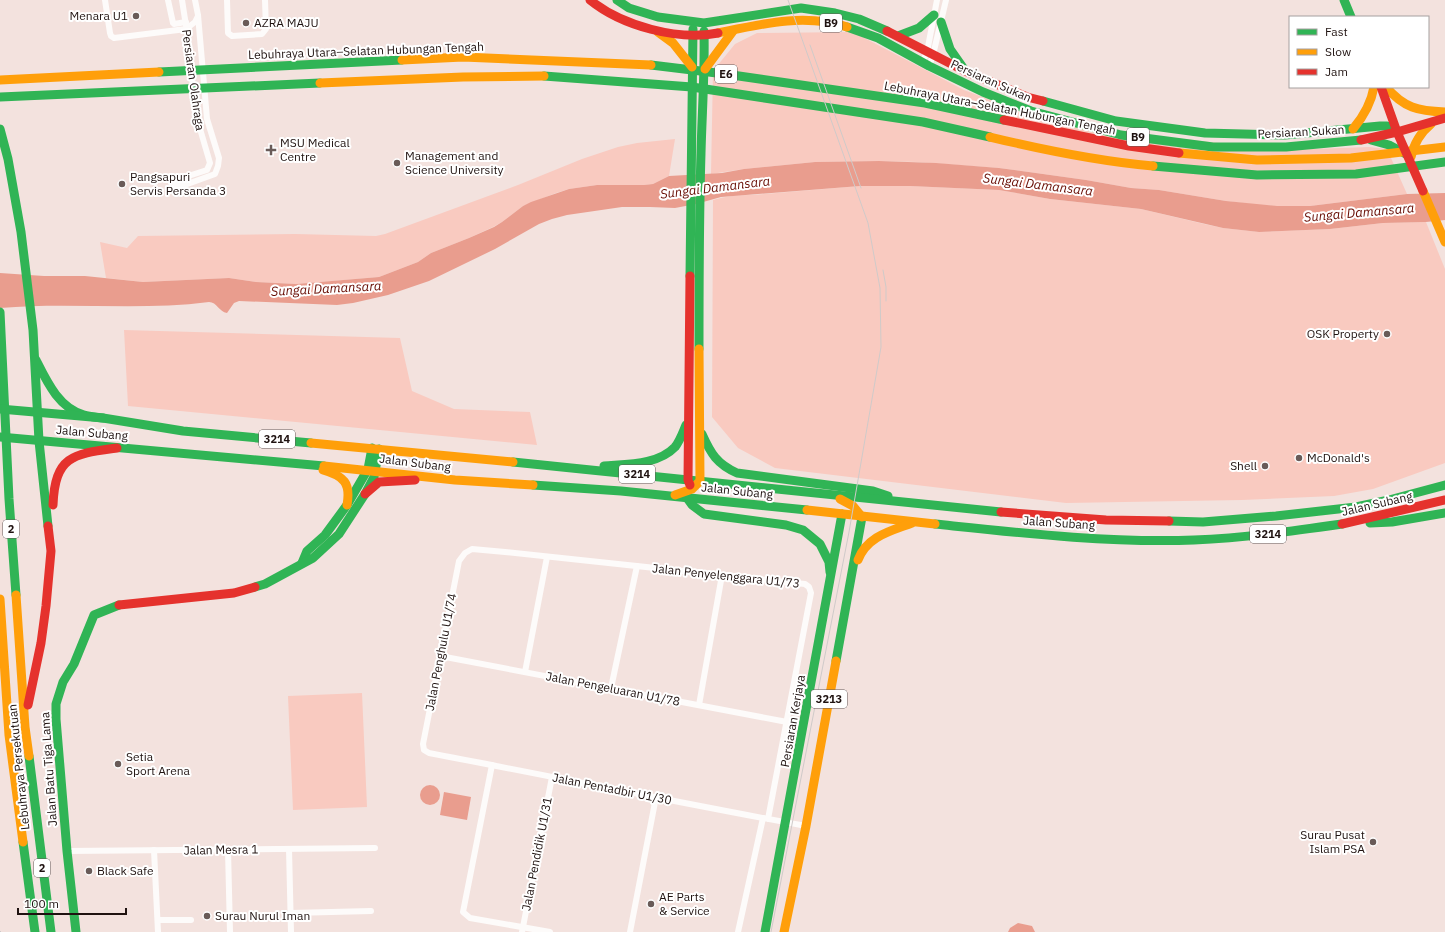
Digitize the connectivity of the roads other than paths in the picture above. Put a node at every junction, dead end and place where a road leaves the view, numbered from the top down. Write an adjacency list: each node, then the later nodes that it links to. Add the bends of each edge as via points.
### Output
1 (105, 0): 18 (street, via 110,33 114,38)
2 (168, 0): 18 (street, via 172,23)
3 (182, 0): 18 (street, Persiaran Olahraga)
4 (195, 0): 12 (street, Persiaran Olahraga)
5 (227, 0): 6 (street, via 228,33 232,36 262,34 266,29)
6 (265, 0)
7 (590, 0): 19 (main road, Persiaran Sukan / B9, via 626,21)
8 (617, 0): 15 (main road, Persiaran Sukan / B9, via 630,8 658,17)
9 (937, 0): 13 (street)
10 (946, 0): 16 (street)
11 (1344, 0): 14 (main road)
12 (198, 15): 18 (street, via 195,22); 18 (street, Persiaran Olahraga, via 207,119 219,158 218,166 215,174 182,186 175,186 179,179 207,170 210,163 196,115)
13 (934, 15): 23 (main road, via 919,28); 24 (street)
14 (1351, 16)
15 (693, 22): 17 (main road, Persiaran Sukan / B9); 21 (main road)
16 (941, 22): 24 (street); 28 (main road, via 950,49)
17 (704, 23): 22 (main road); 23 (main road, Persiaran Sukan / B9, via 801,8 860,19)
18 (186, 25)
19 (655, 30): 21 (main road, Persiaran Sukan / B9); 26 (main road, via 677,46)
20 (733, 31): 22 (main road, Persiaran Sukan / B9); 25 (main road, Persiaran Sukan / B9, via 778,21 798,20 837,24 878,38); 27 (main road)
21 (692, 35): 22 (main road, Persiaran Sukan / B9); 26 (main road)
22 (704, 36): 27 (main road)
23 (898, 36): 24 (main road, Persiaran Sukan / B9)
24 (930, 53): 25 (street); 28 (main road, Persiaran Sukan / B9)
25 (925, 64): 38 (main road, Persiaran Sukan / B9, via 983,92 1031,111 1121,135 1213,146 1286,147)
26 (692, 67): 42 (main road, via 691,150)
27 (705, 69): 42 (main road)
28 (965, 71): 36 (main road, Persiaran Sukan / B9, via 1027,97 1116,121 1205,133 1284,135)
29 (0, 80): 39 (main road, Lebuhraya Utara–Selatan Hubungan Tengah / E6, via 463,56 642,64 925,103 1129,146 1193,155 1257,160 1351,158)
30 (1374, 88): 36 (main road, via 1366,114)
31 (1381, 88): 37 (main road)
32 (1387, 88): 34 (main road, via 1408,107)
33 (0, 97): 41 (main road, E6, via 530,75 692,87 923,122 1053,152 1136,165 1272,175 1356,174)
34 (1443, 116): 37 (main road, Persiaran Sukan / B9); 40 (main road, via 1420,134)
35 (0, 129): 45 (main road, via 21,232)
36 (1353, 130): 37 (main road, Persiaran Sukan / B9, via 1387,126)
37 (1397, 132): 38 (main road, Persiaran Sukan / B9); 40 (main road)
38 (1365, 139): 40 (main road, via 1395,147)
39 (1445, 147)
40 (1409, 159): 43 (main road)
41 (1445, 162)
42 (695, 234): 49 (main road); 50 (main road)
43 (1445, 242)
44 (0, 312): 95 (main road, Lebuhraya Persekutuan / 2, via 9,499)
45 (34, 355): 47 (main road); 48 (main road, via 48,384 59,399 82,414)
46 (0, 409): 47 (main road, Jalan Subang / 3214)
47 (37, 413): 48 (main road, Jalan Subang / 3214); 52 (main road)
48 (103, 418): 54 (main road, Jalan Subang / 3214, via 183,430)
49 (688, 420): 56 (main road, via 676,447 662,458); 60 (main road)
50 (701, 430): 61 (main road); 72 (main road, via 715,459 737,473 873,491)
51 (0, 437): 52 (main road, Jalan Subang / 3214)
52 (39, 441): 53 (main road, Jalan Subang / 3214); 80 (main road)
53 (117, 448): 55 (main road, Jalan Subang / 3214); 80 (main road, via 76,456 60,468 52,491)
54 (375, 449): 56 (main road, Jalan Subang / 3214); 57 (main road)
55 (292, 462): 57 (main road, Jalan Subang / 3214); 73 (main road, via 342,476 349,493)
56 (586, 469): 60 (main road, Jalan Subang / 3214)
57 (372, 470): 59 (main road, Jalan Subang / 3214); 65 (main road, via 374,477); 73 (main road)
58 (1445, 478): 64 (main road)
59 (455, 480): 65 (main road, via 379,482); 67 (main road, Jalan Subang / 3214)
60 (688, 480): 61 (main road, Jalan Subang / 3214); 63 (main road)
61 (700, 481): 63 (main road); 66 (main road, Jalan Subang / 3214)
62 (1445, 485): 64 (main road, Jalan Subang / 3214)
63 (692, 489): 67 (main road); 70 (main road)
64 (1432, 490): 72 (main road, Jalan Subang / 3214, via 1356,507 1203,522 1072,518)
65 (366, 494): 83 (main road, Jalan Batu Tiga Lama, via 338,534 313,558)
66 (826, 494): 69 (main road, Jalan Subang / 3214); 74 (main road, via 850,502)
67 (672, 496): 68 (main road, Jalan Subang / 3214)
68 (687, 498): 70 (main road, Jalan Subang / 3214); 87 (main road, via 704,514 786,525 803,530 820,544 829,562)
69 (878, 499): 72 (main road, Jalan Subang / 3214); 74 (main road)
70 (708, 500): 76 (main road, Jalan Subang / 3214)
71 (1445, 500): 79 (main road, Jalan Subang / 3214)
72 (900, 501)
73 (347, 505): 83 (main road, via 325,535 307,551)
74 (854, 506): 76 (main road); 77 (main road)
75 (1445, 513): 79 (main road, via 1392,522)
76 (842, 514): 77 (main road, Jalan Subang / 3214); 87 (main road, Persiaran Kerjaya / 3213)
77 (862, 517): 78 (main road, Jalan Subang / 3214); 85 (main road, 3213)
78 (914, 522): 79 (main road, Jalan Subang / 3214, via 1054,536 1132,540 1236,537); 85 (main road, via 868,544 861,552)
79 (1344, 524)
80 (51, 551): 95 (main road, via 41,643)
81 (548, 557): 82 (street, Jalan Penyelenggara U1/73, via 472,549); 84 (street, Jalan Penyelenggara U1/73); 90 (street)
82 (459, 561): 89 (street, Jalan Penghulu U1/74)
83 (302, 563): 108 (main road, Jalan Batu Tiga Lama, via 265,584 234,593 118,605 94,615 74,664 63,682 56,704)
84 (636, 566): 86 (street, Jalan Penyelenggara U1/73); 91 (street)
85 (852, 573): 103 (main road, 3213)
86 (722, 575): 92 (street); 94 (street, Jalan Penyelenggara U1/73, via 805,584 809,588 811,593)
87 (830, 579): 102 (main road, Persiaran Kerjaya / 3213)
88 (0, 599): 96 (main road, Lebuhraya Persekutuan / 2)
89 (440, 656): 90 (street, Jalan Pengeluaran U1/78); 97 (street, Jalan Penghulu U1/74)
90 (525, 672): 91 (street, Jalan Pengeluaran U1/78)
91 (611, 688): 92 (street, Jalan Pengeluaran U1/78)
92 (699, 705): 94 (street, Jalan Pengeluaran U1/78)
93 (0, 717): 96 (main road)
94 (787, 722): 101 (street, Jalan Penyelenggara U1/73)
95 (25, 728): 115 (main road, Lebuhraya Persekutuan / 2)
96 (9, 735): 114 (main road, Lebuhraya Persekutuan / 2)
97 (422, 744): 98 (street, Jalan Pentadbir U1/30, via 424,750 429,753)
98 (492, 765): 99 (street, Jalan Pentadbir U1/30); 113 (street, via 464,912 470,918)
99 (552, 777): 100 (street, Jalan Pentadbir U1/30); 113 (street, Jalan Pendidik U1/31)
100 (656, 797): 101 (street, Jalan Pentadbir U1/30); 121 (street)
101 (765, 818): 102 (street, Jalan Pentadbir U1/30); 122 (street)
102 (786, 822): 103 (street, Jalan Pentadbir U1/30); 123 (main road, Persiaran Kerjaya / 3213)
103 (806, 826): 124 (main road, 3213)
104 (375, 848): 105 (street, Jalan Mesra 1)
105 (289, 849): 107 (street, Jalan Mesra 1); 110 (street)
106 (154, 850): 107 (street, Jalan Mesra 1); 108 (street, Jalan Mesra 1); 111 (street)
107 (228, 850): 118 (street)
108 (67, 851): 116 (main road, Jalan Batu Tiga Lama)
109 (371, 911): 110 (street)
110 (290, 913): 119 (street)
111 (158, 920): 112 (street); 117 (street)
112 (191, 920)
113 (522, 930): 120 (street)
114 (35, 932)
115 (51, 932)
116 (76, 932)
117 (158, 932)
118 (230, 932)
119 (291, 932)
120 (550, 932)
121 (630, 932)
122 (738, 932)
123 (765, 932)
124 (784, 932)

